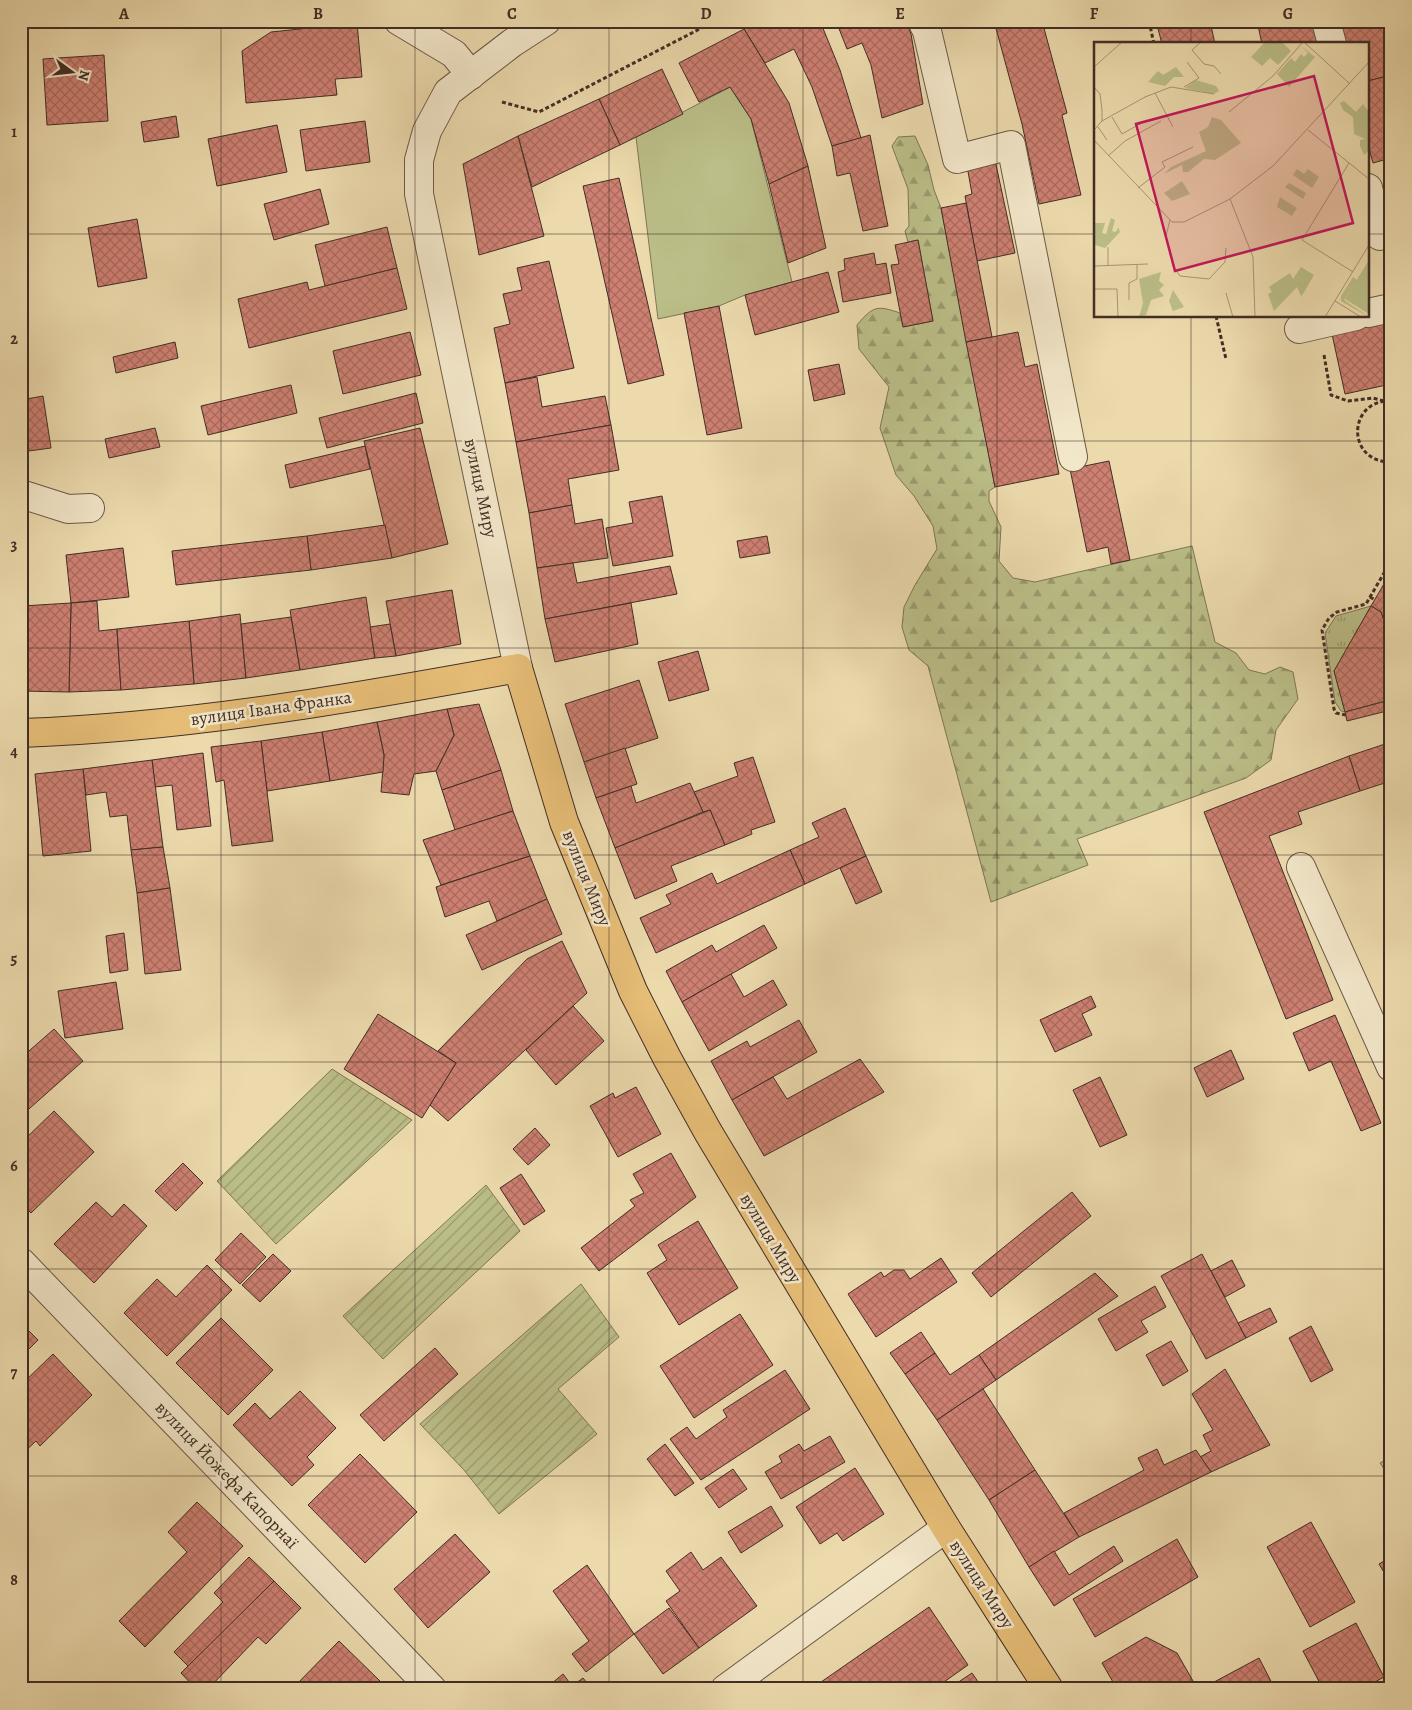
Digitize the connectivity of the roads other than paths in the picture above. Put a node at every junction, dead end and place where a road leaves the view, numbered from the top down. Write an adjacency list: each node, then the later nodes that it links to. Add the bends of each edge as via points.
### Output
1 (399, 21): 6 (street, via 454,54)
2 (546, 21): 6 (street, вулиця Миру)
3 (922, 21): 13 (street, via 957,159 1011,145)
4 (1326, 21): 5 (street)
5 (1331, 42)
6 (471, 75): 16 (street, вулиця Миру, via 448,92 428,131 419,160 419,194)
7 (1370, 196): 8 (street)
8 (1380, 236)
9 (1391, 308): 10 (street)
10 (1370, 313)
11 (1347, 318): 12 (street)
12 (1298, 329)
13 (1073, 457)
14 (21, 494): 15 (street, via 68,509)
15 (90, 508)
16 (518, 668): 17 (main road, вулиця Івана Франка, via 154,725); 21 (main road, вулиця Миру, via 564,822 633,990 708,1132)
17 (21, 733)
18 (1301, 867): 19 (street)
19 (1391, 1067)
20 (21, 1262): 22 (street, вулиця Йожефа Капорнаї)
21 (946, 1528): 23 (street); 24 (main road, вулиця Миру)
22 (432, 1689)
23 (725, 1689)
24 (1049, 1689)

